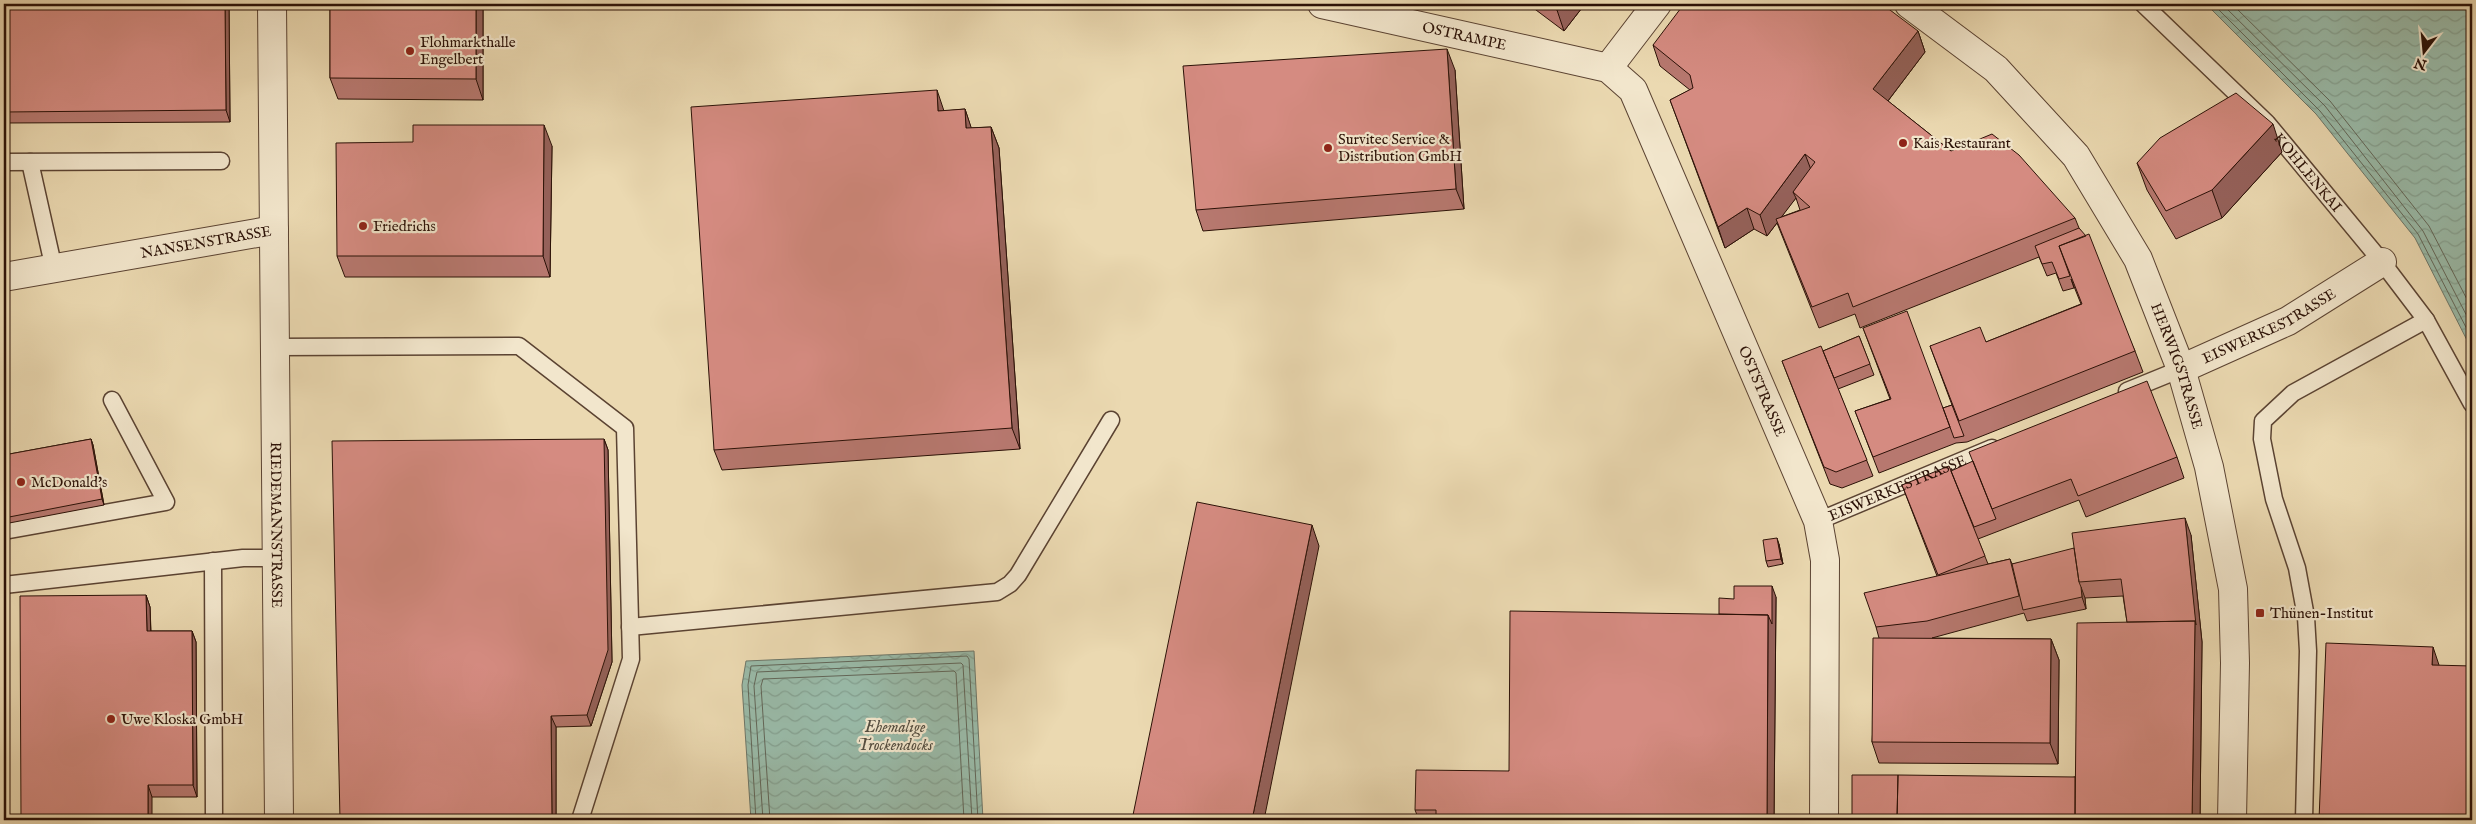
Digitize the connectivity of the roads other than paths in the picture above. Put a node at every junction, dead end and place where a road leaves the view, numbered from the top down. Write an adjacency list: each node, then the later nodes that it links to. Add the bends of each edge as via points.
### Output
1 (272, 4): 10 (street, NANSENSTRASSE)
2 (1322, 4): 6 (street, OSTRAMPE)
3 (1657, 4): 6 (street)
4 (1909, 4): 16 (street, HERWIGSTRASSE, via 1996,69 2076,156 2138,259)
5 (2143, 4): 11 (lane, KOHLENKAI, via 2267,123)
6 (1608, 68): 22 (street, OSTSTRASSE, via 1633,90)
7 (221, 161): 9 (lane)
8 (4, 162): 9 (lane)
9 (30, 162): 12 (lane)
10 (274, 230): 12 (street, NANSENSTRASSE); 15 (street, RIEDEMANNSTRASSE)
11 (2382, 262): 14 (lane, KOHLENKAI); 16 (street, EISWERKESTRASSE, via 2288,321)
12 (54, 269): 13 (street, NANSENSTRASSE)
13 (4, 278)
14 (2426, 320): 19 (lane, KOHLENKAI); 33 (lane, via 2293,393 2263,421 2262,439 2272,490 2297,568 2306,617)
15 (275, 347): 24 (street, RIEDEMANNSTRASSE); 27 (lane, via 519,346 625,428)
16 (2181, 368): 17 (lane, EISWERKESTRASSE); 32 (street, HERWIGSTRASSE, via 2209,466 2233,596)
17 (2108, 399)
18 (112, 400): 23 (lane, via 166,502)
19 (2472, 404)
20 (1111, 420): 27 (lane, via 1018,575 997,592)
21 (2008, 441): 22 (lane, EISWERKESTRASSE)
22 (1818, 521): 31 (street, OSTSTRASSE, via 1826,560)
23 (4, 531)
24 (277, 558): 25 (lane); 29 (street, RIEDEMANNSTRASSE)
25 (213, 561): 26 (lane); 28 (lane)
26 (4, 585)
27 (630, 626): 30 (lane, via 631,659)
28 (214, 820)
29 (280, 820)
30 (580, 820)
31 (1824, 820)
32 (2232, 820)
33 (2304, 820)

